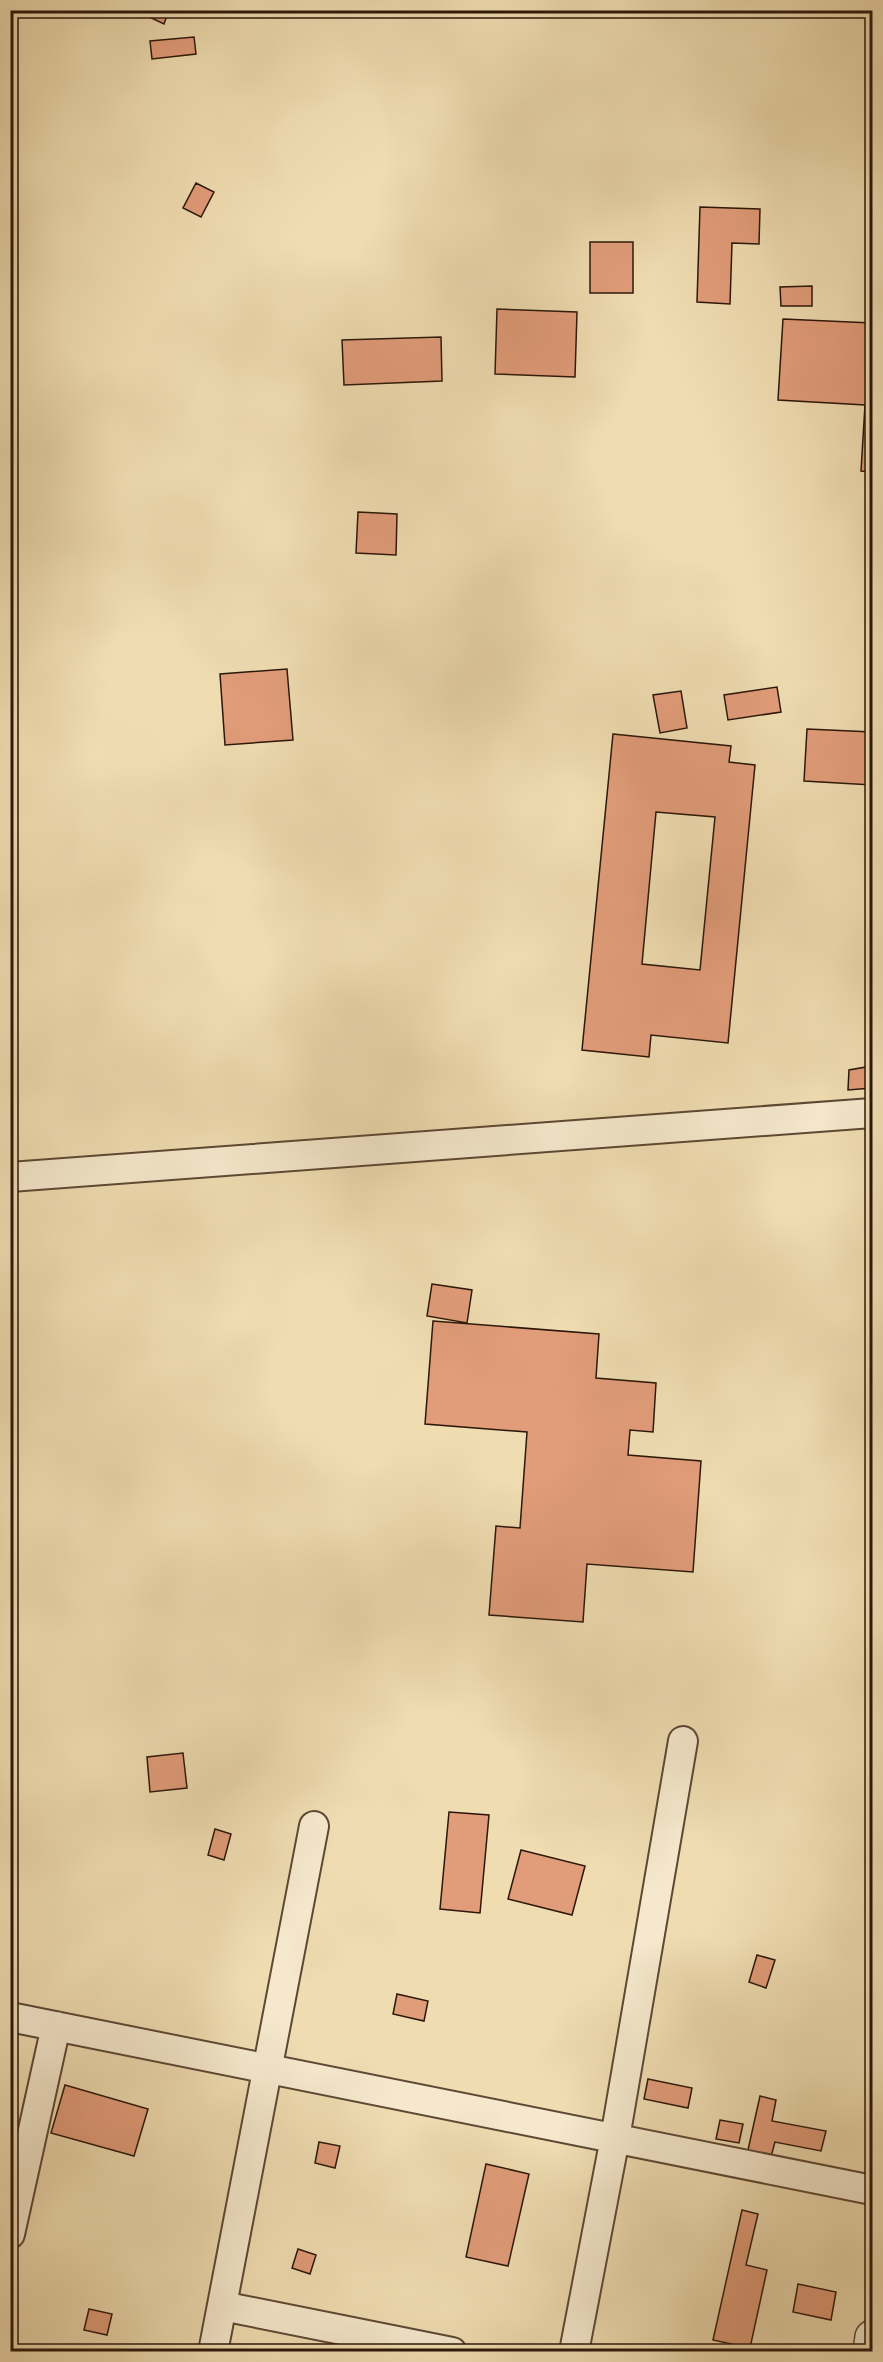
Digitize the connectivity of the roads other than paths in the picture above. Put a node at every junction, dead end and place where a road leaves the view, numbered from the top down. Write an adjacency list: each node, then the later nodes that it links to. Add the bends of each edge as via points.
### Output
1 (873, 1113): 2 (street)
2 (10, 1177)
3 (683, 1742): 8 (street)
4 (314, 1826): 7 (street)
5 (10, 2017): 6 (street)
6 (56, 2026): 7 (street); 10 (street)
7 (267, 2069): 8 (street); 11 (street)
8 (615, 2138): 9 (street); 15 (street)
9 (873, 2190)
10 (10, 2234)
11 (222, 2306): 13 (street); 14 (street)
12 (873, 2337): 16 (street)
13 (213, 2352)
14 (452, 2352)
15 (573, 2352)
16 (870, 2352)

